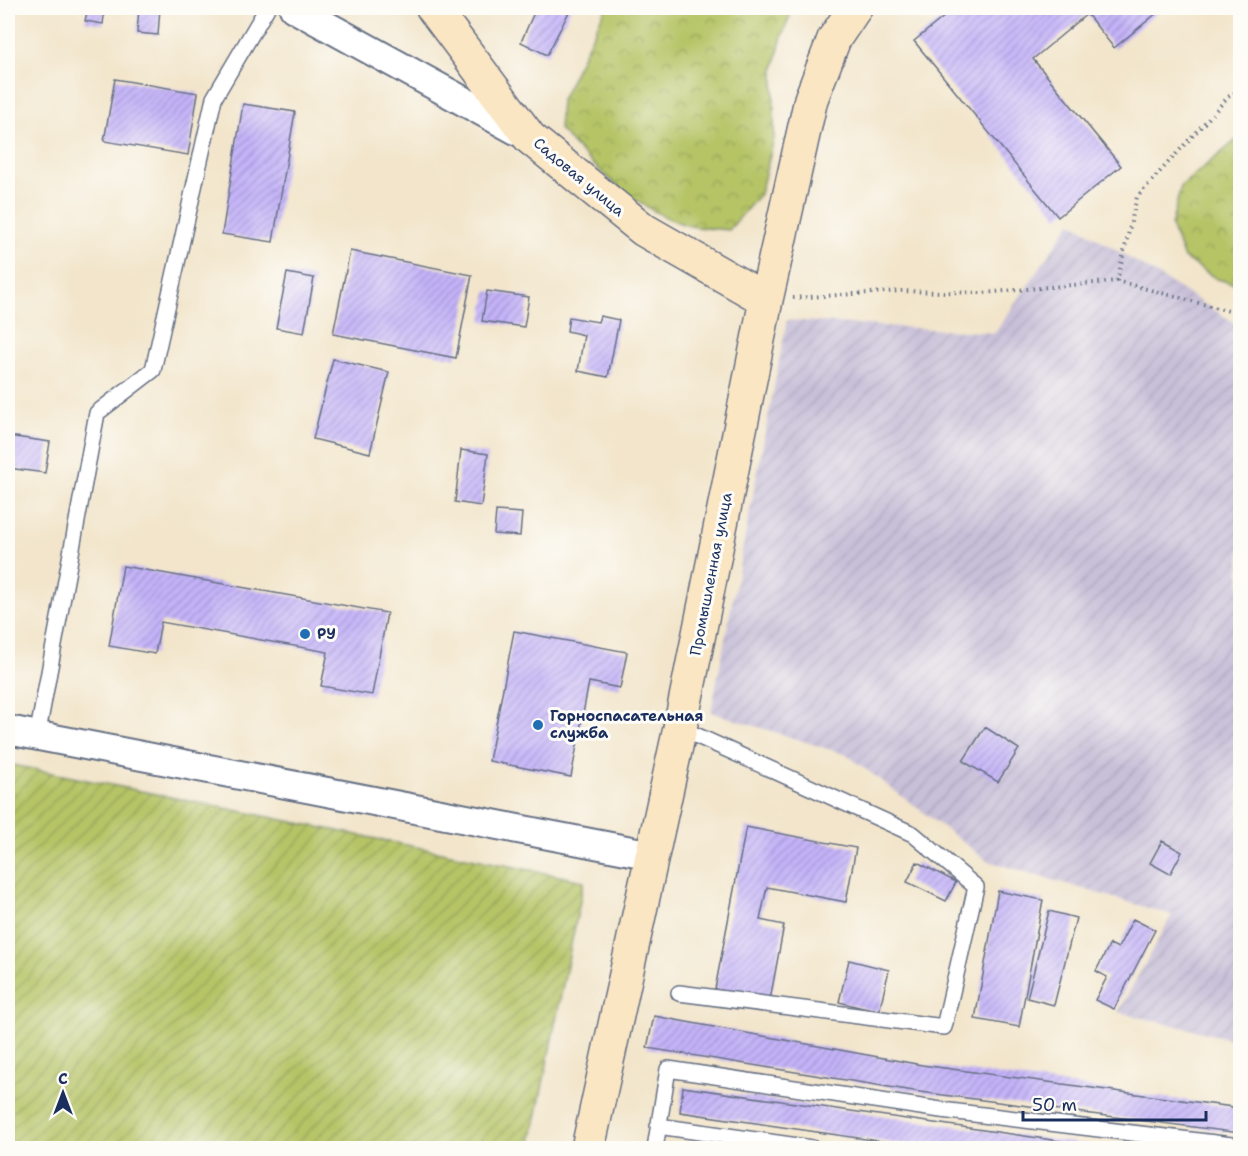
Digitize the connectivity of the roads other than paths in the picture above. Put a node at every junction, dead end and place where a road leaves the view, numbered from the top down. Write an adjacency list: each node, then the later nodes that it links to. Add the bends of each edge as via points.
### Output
1 (267, 8): 9 (lane, via 214,98 153,370 97,413)
2 (294, 8): 5 (street)
3 (433, 8): 5 (main road, Садовая улица)
4 (855, 8): 6 (main road, Промышленная улица, via 834,39 811,99)
5 (530, 138): 6 (main road, Садовая улица, via 644,230)
6 (766, 300): 7 (main road, Промышленная улица)
7 (680, 728): 10 (main road, Промышленная улица); 11 (lane, via 913,834 976,887 944,1027)
8 (8, 730): 9 (street)
9 (37, 737): 10 (street)
10 (652, 855): 14 (main road, Промышленная улица)
11 (679, 993)
12 (658, 1126): 13 (lane, via 668,1069 941,1110); 15 (lane); 16 (lane)
13 (1240, 1146)
14 (588, 1149)
15 (655, 1149)
16 (812, 1149)

